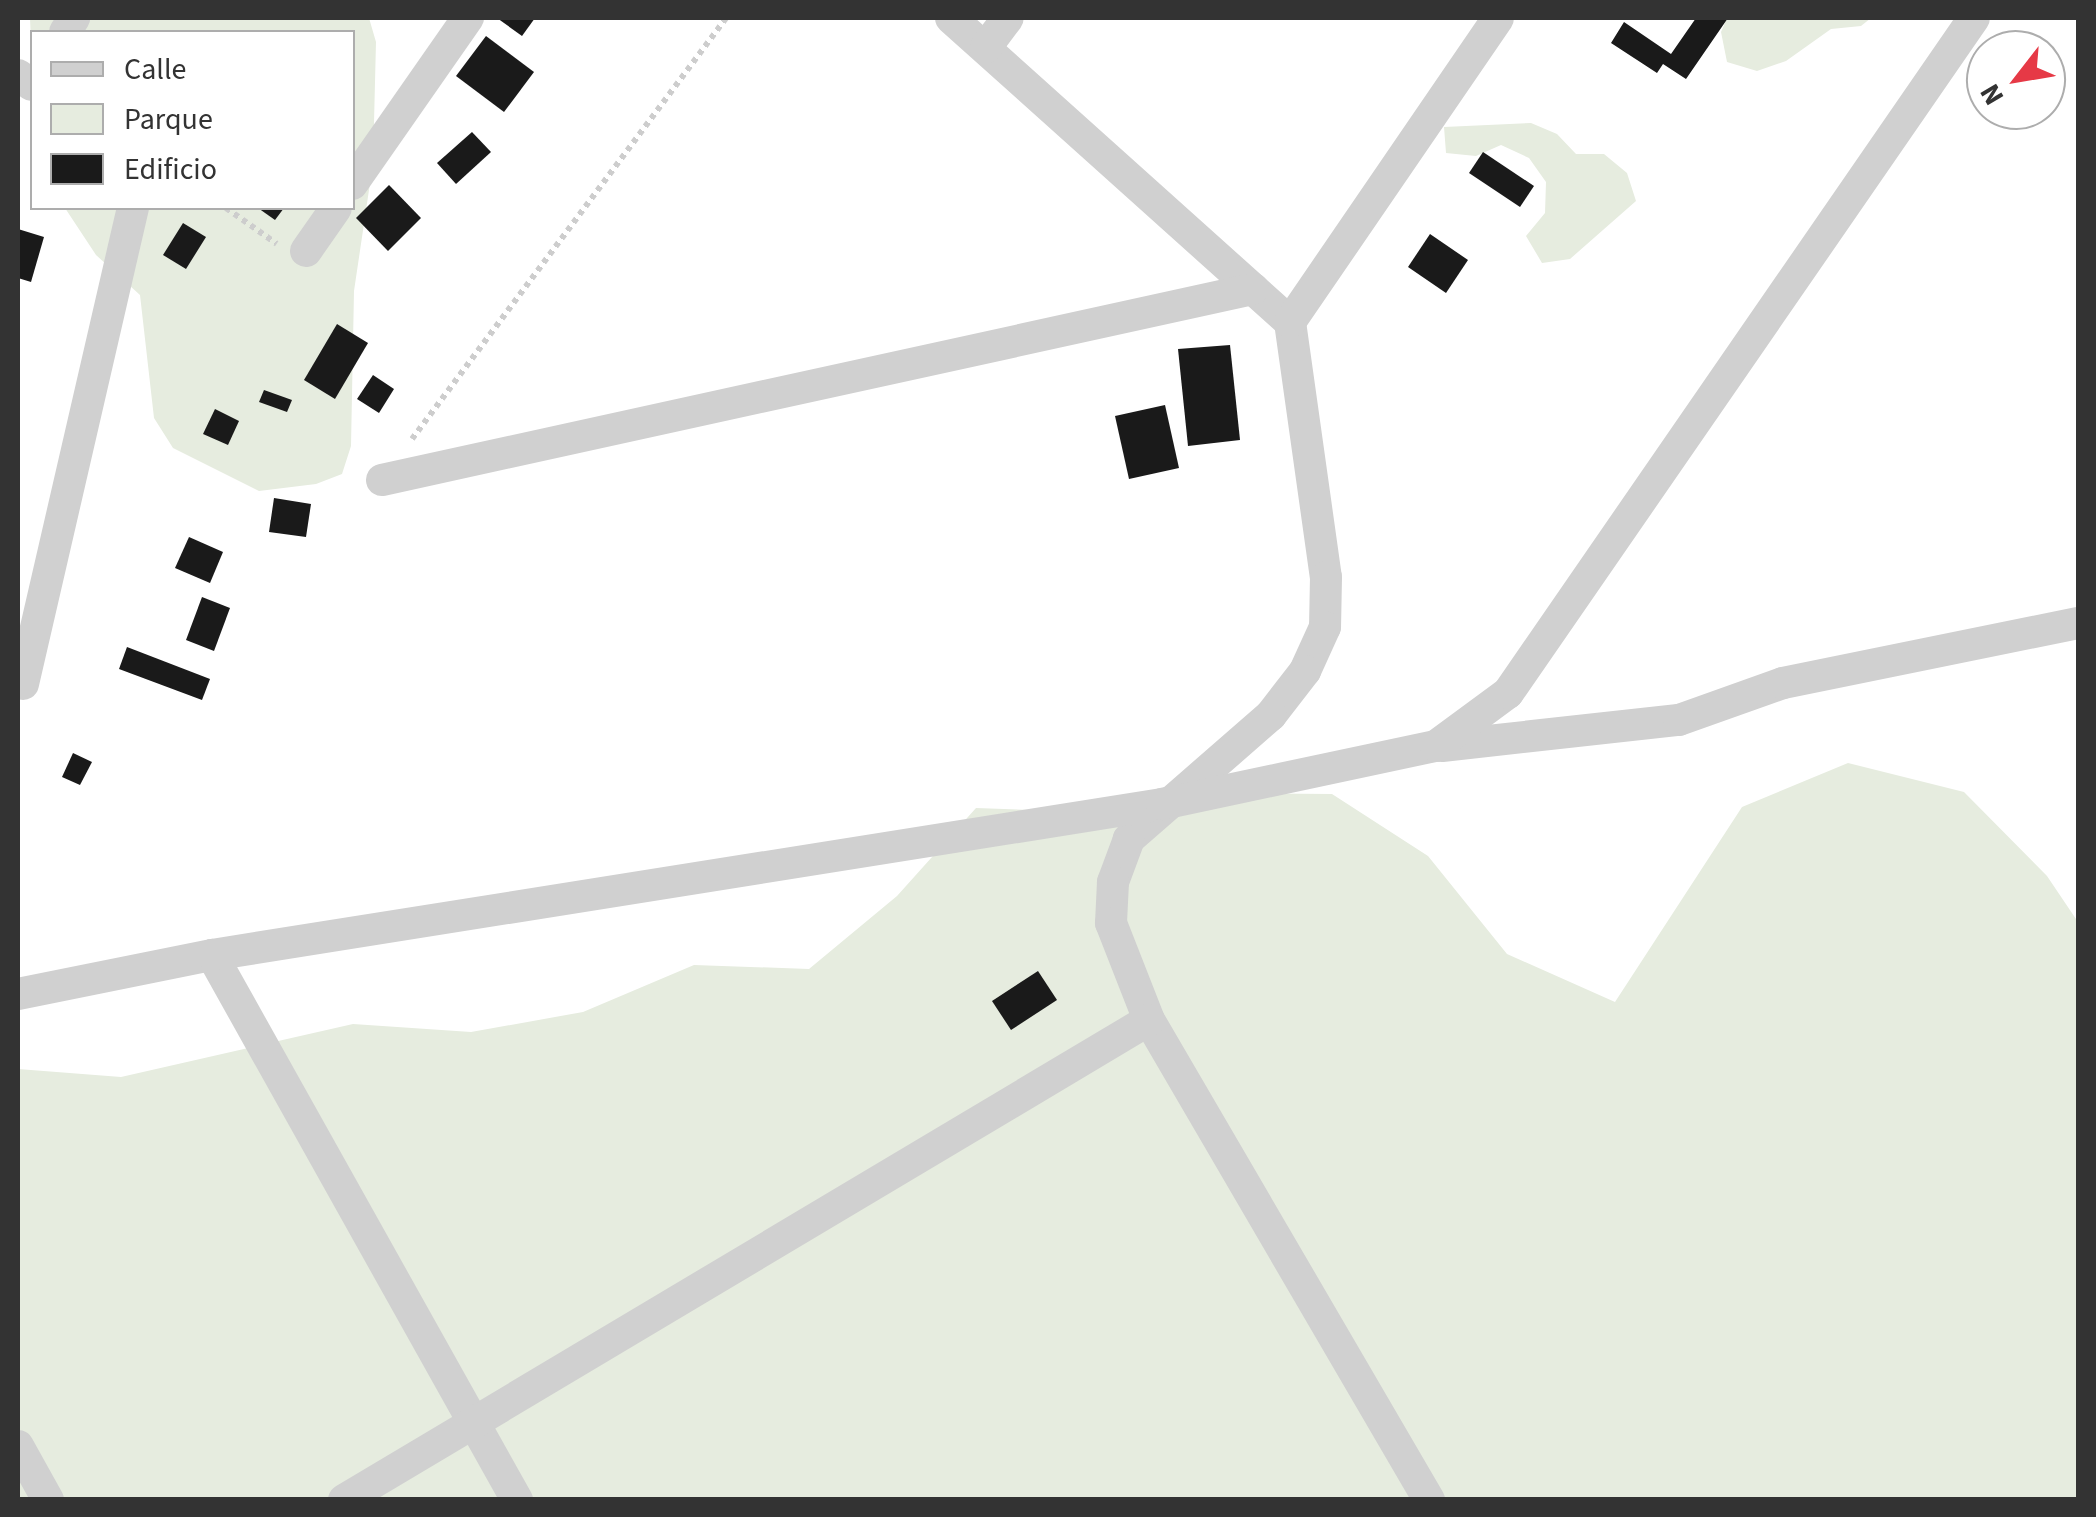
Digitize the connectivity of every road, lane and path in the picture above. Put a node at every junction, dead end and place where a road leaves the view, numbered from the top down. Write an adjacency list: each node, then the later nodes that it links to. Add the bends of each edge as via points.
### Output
1 (468, 18): 8 (street)
2 (726, 18): 15 (path)
3 (951, 18): 7 (street)
4 (1008, 18): 7 (street)
5 (1498, 18): 14 (street)
6 (1974, 18): 18 (street, via 1508,692)
7 (986, 47): 13 (street)
8 (355, 180)
9 (133, 210): 17 (street)
10 (229, 210): 12 (path, via 286,251)
11 (335, 210): 12 (street)
12 (306, 251)
13 (1253, 290): 14 (street); 15 (street)
14 (1290, 322): 19 (street, via 1326,577 1325,627 1305,671 1270,715 1228,757)
15 (382, 480)
16 (2078, 623): 18 (street, via 1784,683 1679,720)
17 (24, 684)
18 (1436, 746): 19 (street)
19 (1162, 804): 20 (street); 22 (street, via 1129,839 1112,896 1111,923)
20 (212, 955): 21 (street); 23 (street)
21 (18, 994)
22 (1149, 1020): 23 (street); 28 (street)
23 (474, 1423): 26 (street); 27 (street)
24 (18, 1446): 25 (street)
25 (48, 1500)
26 (344, 1500)
27 (517, 1500)
28 (1429, 1500)

